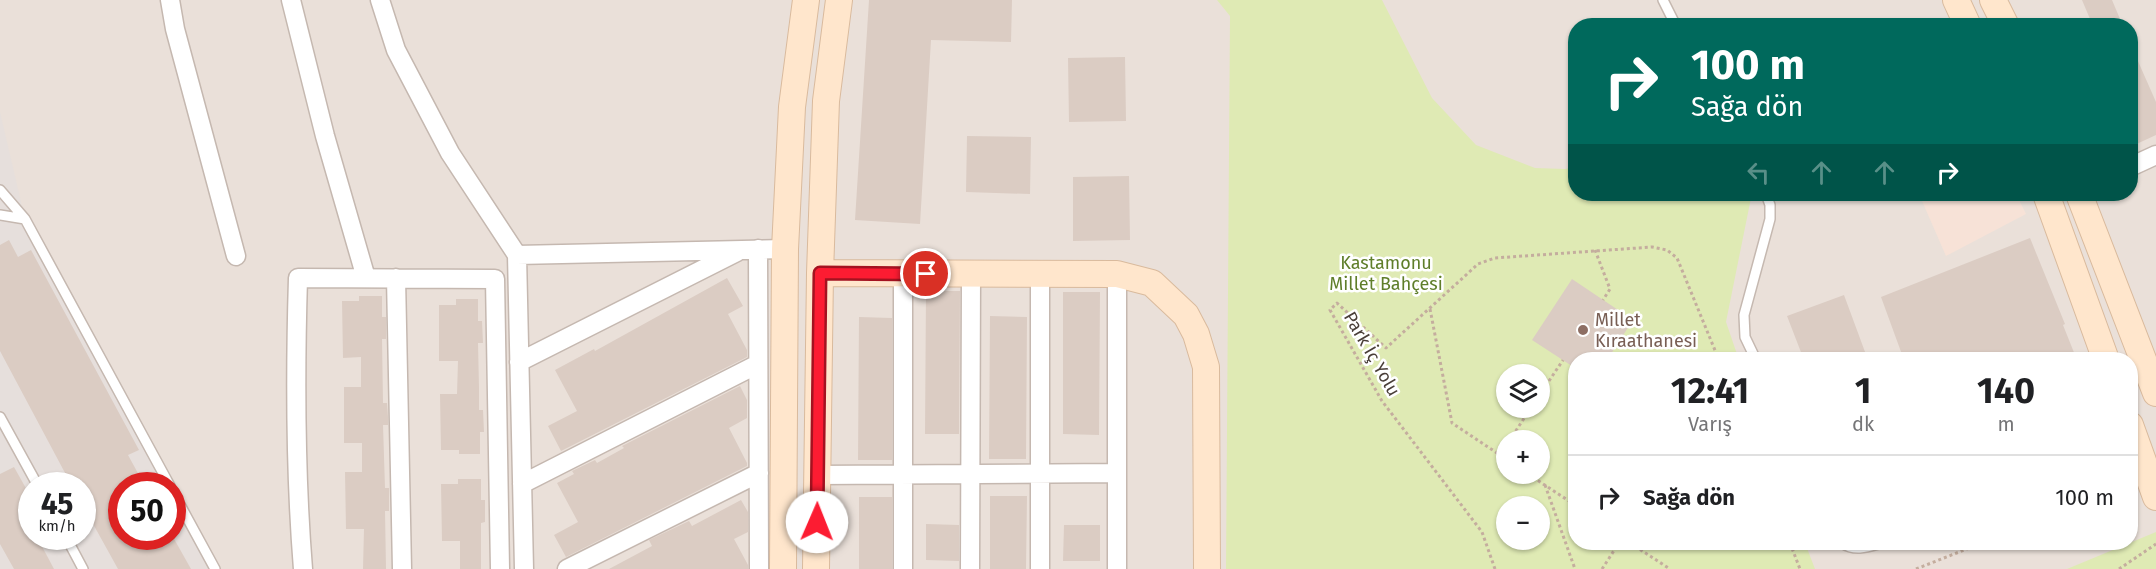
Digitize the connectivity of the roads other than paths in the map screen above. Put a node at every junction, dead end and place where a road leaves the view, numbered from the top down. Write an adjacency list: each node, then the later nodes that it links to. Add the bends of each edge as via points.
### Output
1 (170, 0): 23 (street)
2 (291, 0): 29 (street)
3 (380, 0): 22 (street, via 396,50 450,153)
4 (806, 0): 20 (main road, via 792,107)
5 (840, 0): 24 (main road, via 826,101)
6 (1663, 0): 9 (lane)
7 (1956, 0): 10 (main road)
8 (1993, 0): 11 (main road)
9 (1673, 18)
10 (1964, 18)
11 (2002, 18)
12 (2156, 155): 13 (street)
13 (2138, 163)
14 (0, 190): 19 (lane)
15 (1769, 201): 31 (lane, via 1770,219 1744,315 1745,337)
16 (2049, 201): 32 (main road)
17 (2082, 201): 35 (main road)
18 (0, 215): 19 (lane)
19 (26, 219): 39 (lane)
20 (785, 249): 21 (street); 58 (main road)
21 (750, 250): 22 (street); 33 (street); 34 (street)
22 (517, 255): 33 (street)
23 (236, 256)
24 (820, 273): 25 (main road); 45 (main road)
25 (903, 274): 26 (main road); 42 (street)
26 (971, 274): 27 (main road); 43 (street)
27 (1040, 274): 28 (main road); 44 (street)
28 (1117, 274): 41 (street); 64 (main road, via 1152,283 1186,315 1196,333 1206,367)
29 (366, 278): 30 (street); 52 (street, via 298,278 296,459)
30 (396, 278): 53 (street); 54 (street, via 495,279)
31 (1752, 352)
32 (2103, 352)
33 (519, 362): 46 (street)
34 (758, 364): 40 (street); 46 (street)
35 (2156, 393)
36 (0, 417): 38 (lane)
37 (2138, 453): 47 (main road)
38 (30, 472)
39 (162, 472)
40 (759, 473): 56 (street); 57 (street)
41 (1117, 473): 44 (street); 63 (street)
42 (903, 474): 43 (street); 45 (street); 60 (street)
43 (971, 474): 44 (street); 61 (street)
44 (1040, 474): 62 (street)
45 (817, 475): 59 (main road)
46 (522, 484): 55 (street)
47 (2156, 497)
48 (186, 515): 51 (lane)
49 (73, 550): 50 (lane)
50 (83, 569)
51 (216, 569)
52 (303, 569)
53 (402, 569)
54 (500, 569)
55 (524, 569)
56 (567, 569)
57 (759, 569)
58 (783, 569)
59 (816, 569)
60 (903, 569)
61 (970, 569)
62 (1040, 569)
63 (1117, 569)
64 (1208, 569)

